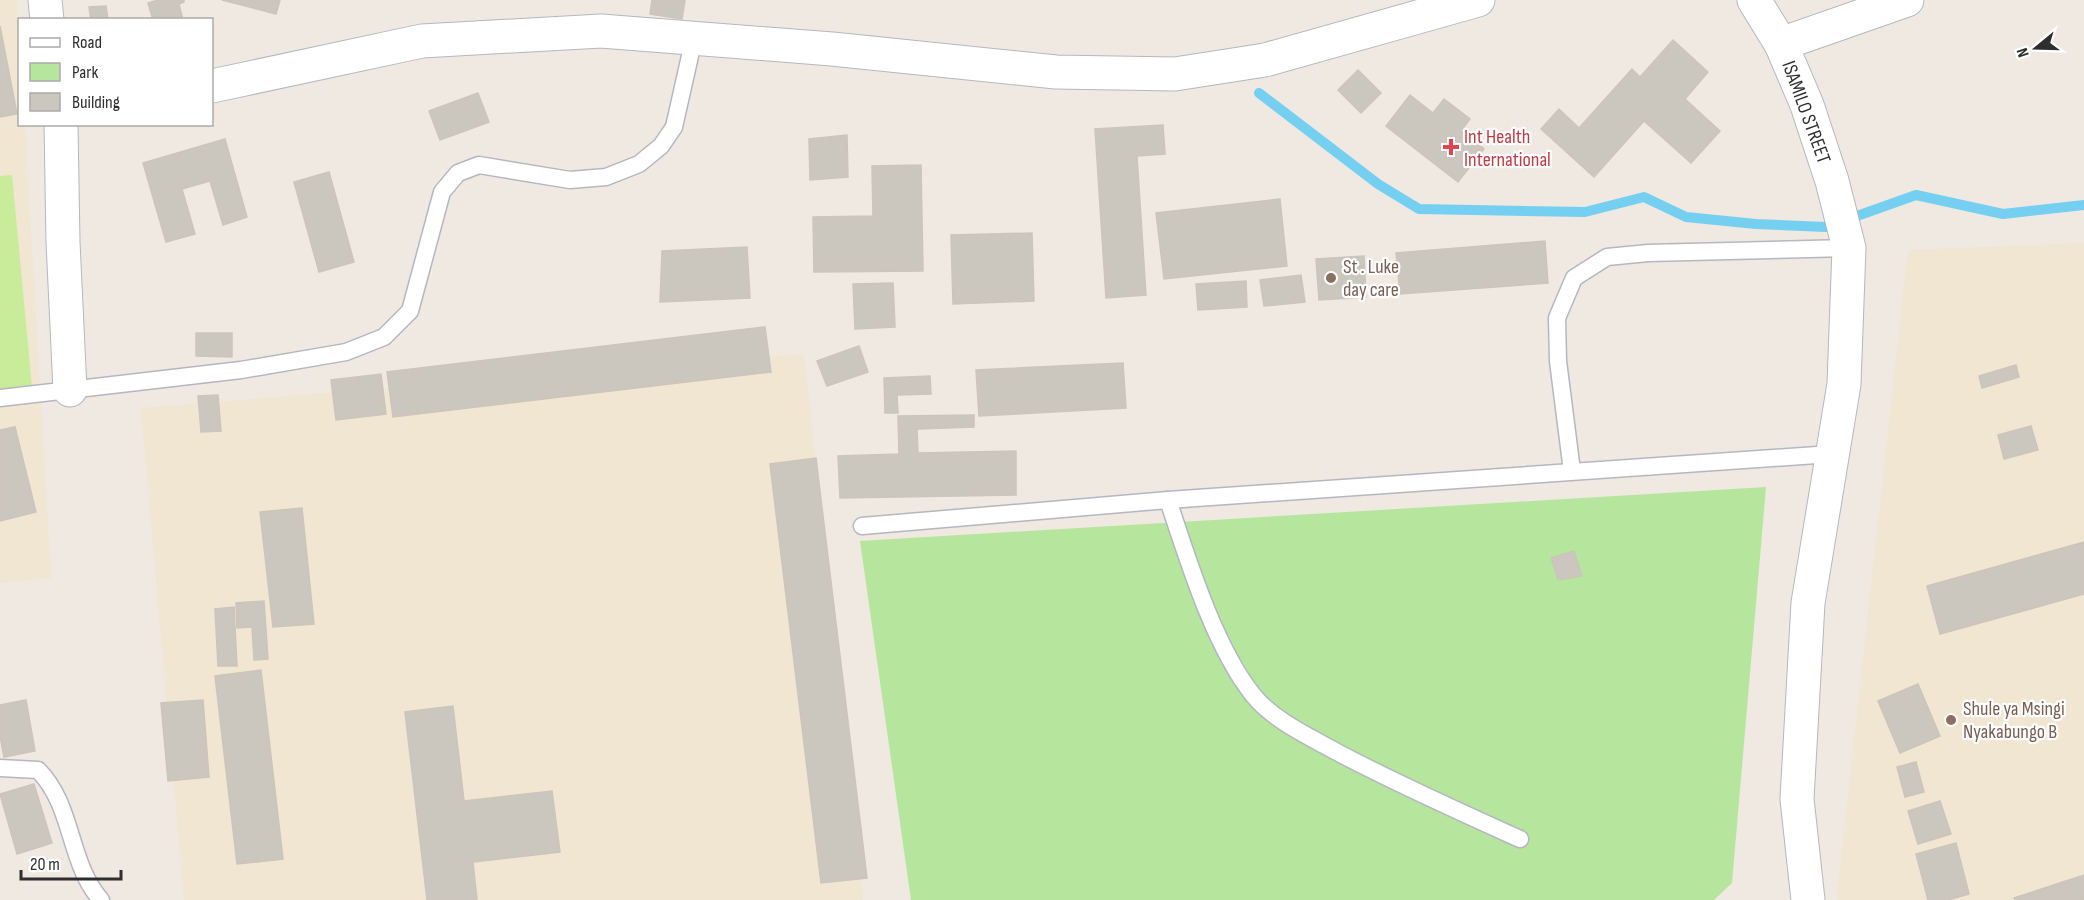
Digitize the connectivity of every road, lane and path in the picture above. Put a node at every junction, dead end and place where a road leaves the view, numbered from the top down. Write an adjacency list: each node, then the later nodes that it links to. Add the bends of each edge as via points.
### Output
1 (45, 0): 5 (street)
2 (1478, 0): 6 (street, via 1265,60 1175,74 1056,72)
3 (1754, 0): 7 (street, ISAMILO STREET)
4 (1907, 0): 7 (street)
5 (47, 18)
6 (694, 38): 8 (street, via 601,30 422,41); 11 (lane, via 674,127 662,146 639,164 606,177 570,180 479,165 458,173 442,192 410,311 384,337 346,352 264,366)
7 (1781, 44): 10 (street, ISAMILO STREET, via 1807,105)
8 (213, 86)
9 (61, 126): 11 (street)
10 (1849, 248): 13 (street, ISAMILO STREET, via 1844,384); 14 (lane, via 1607,257 1574,278 1557,318 1558,361)
11 (70, 390): 12 (lane)
12 (0, 398)
13 (1831, 454): 14 (lane); 20 (street, ISAMILO STREET, via 1808,603 1797,799)
14 (1572, 471): 15 (lane)
15 (1168, 500): 16 (lane); 18 (lane, via 1195,581 1229,655 1254,696 1294,729 1383,777)
16 (862, 526)
17 (0, 768): 19 (lane, via 38,770 50,782 62,805 85,879)
18 (1520, 839)
19 (101, 900)
20 (1808, 900)

